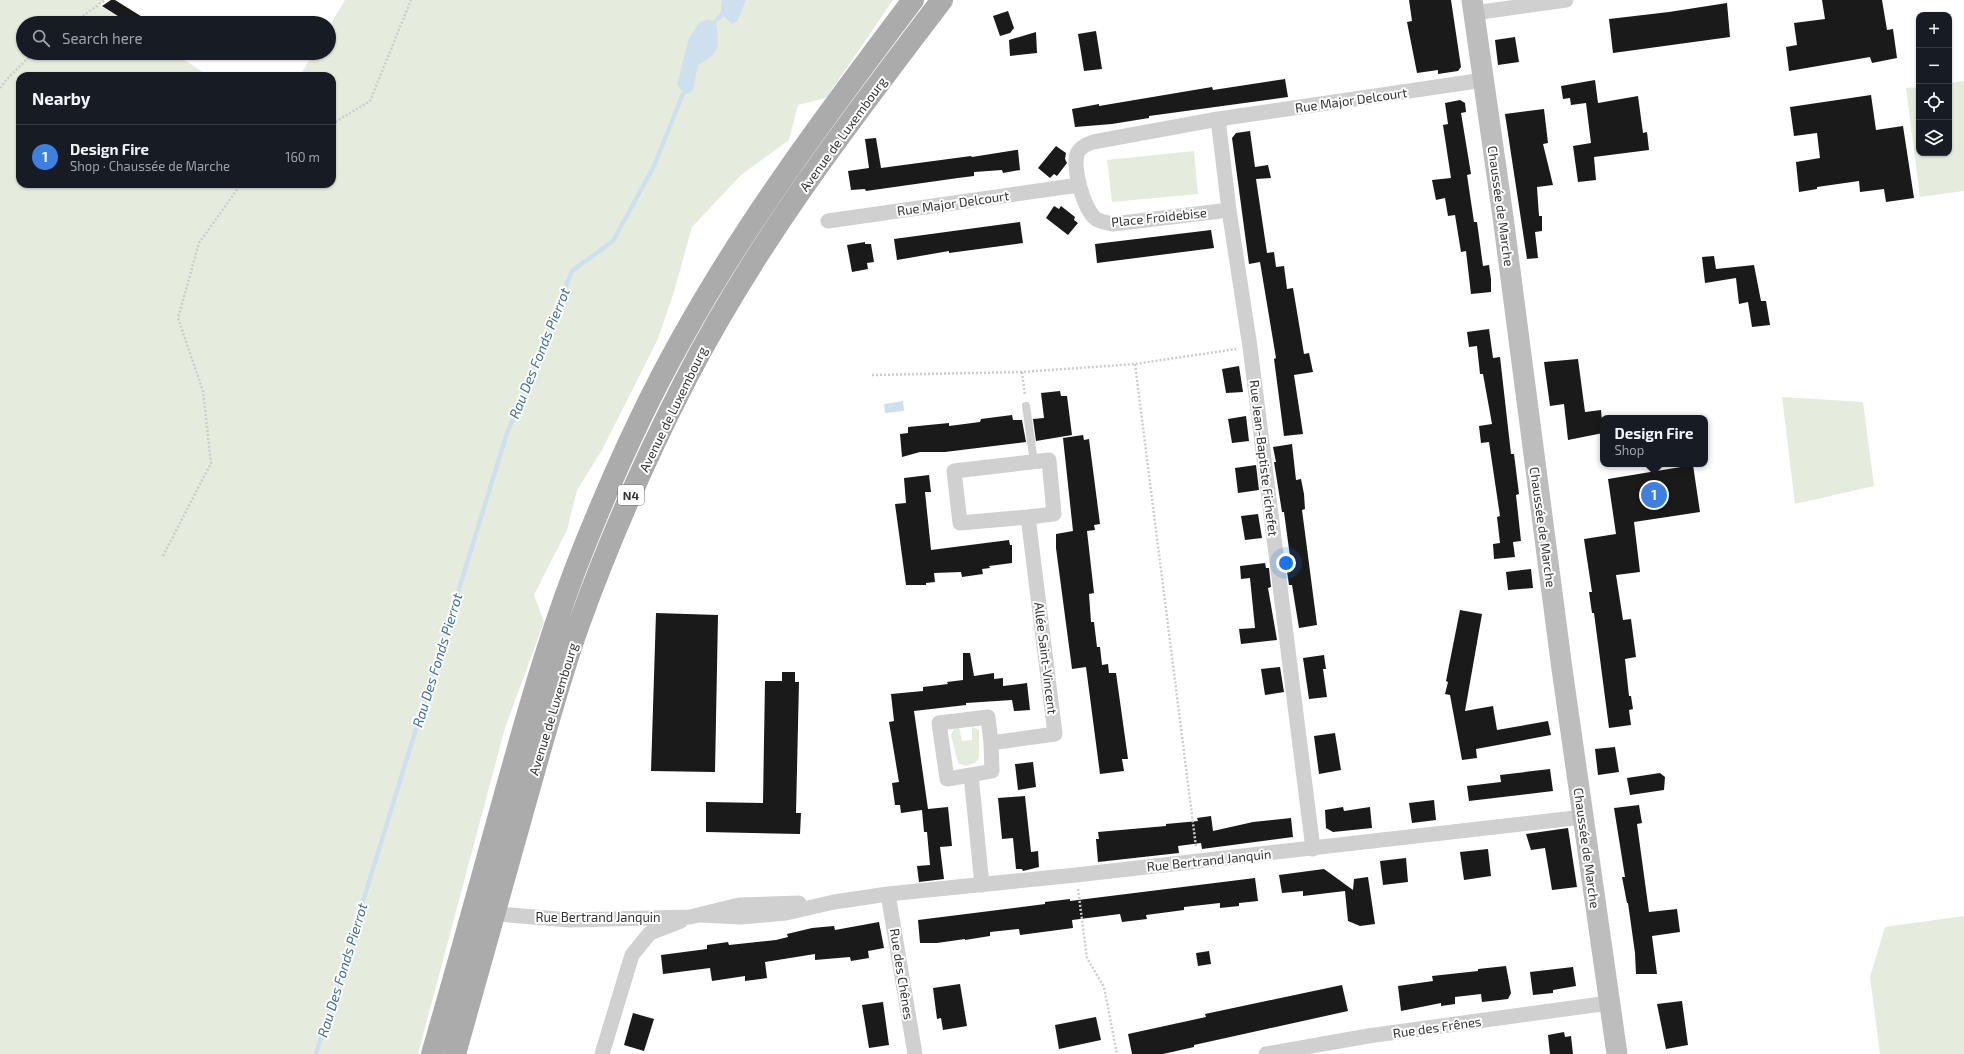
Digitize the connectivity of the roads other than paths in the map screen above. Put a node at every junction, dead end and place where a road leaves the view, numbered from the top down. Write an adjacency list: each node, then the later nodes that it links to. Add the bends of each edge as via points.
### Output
1 (913, 0): 19 (main road, Avenue de Luxembourg / N4, via 762,208 681,339 647,405 586,542 557,619)
2 (942, 0): 20 (main road, Avenue de Luxembourg / N4, via 873,90 783,217 741,283 685,382 636,485 579,625 554,702)
3 (1566, 0): 4 (street)
4 (1473, 6): 5 (main road, Chaussée de Marche)
5 (1484, 80): 6 (street, Rue Major Delcourt); 15 (main road, Chaussée de Marche)
6 (1218, 120): 7 (street, Place Froidebise, via 1087,145 1076,157); 8 (street)
7 (1079, 185): 8 (street, Place Froidebise, via 1085,205 1096,219 1105,223); 9 (street, Rue Major Delcourt)
8 (1229, 210): 16 (street, Rue Jean-Baptiste Fichefet, via 1250,347)
9 (828, 221)
10 (1026, 406): 11 (lane)
11 (1034, 462): 12 (street, via 1049,460 1054,514); 12 (street, via 954,470 960,523)
12 (1028, 517): 13 (street, Allée Saint-Vincent, via 1055,734)
13 (991, 743): 14 (street, via 992,771); 14 (street, via 988,717 939,723 947,779)
14 (971, 775): 17 (street)
15 (1583, 817): 16 (street, Rue Bertrand Janquin); 22 (main road, Chaussée de Marche)
16 (1313, 849): 17 (street, Rue Bertrand Janquin)
17 (982, 885): 18 (street, Rue Bertrand Janquin)
18 (888, 894): 21 (street, Rue Bertrand Janquin, via 834,902 739,905); 26 (street, Rue des Chênes)
19 (473, 911): 20 (street, Rue Bertrand Janquin); 23 (main road, Avenue de Luxembourg / N4)
20 (494, 914): 21 (street, Rue Bertrand Janquin, via 570,920); 24 (main road, Avenue de Luxembourg / N4)
21 (695, 916): 25 (street, via 650,933 632,955)
22 (1609, 1003): 27 (street, Rue des Frênes, via 1368,1036); 28 (main road, Chaussée de Marche)
23 (432, 1054)
24 (455, 1054)
25 (602, 1054)
26 (914, 1054)
27 (1266, 1054)
28 (1617, 1054)

